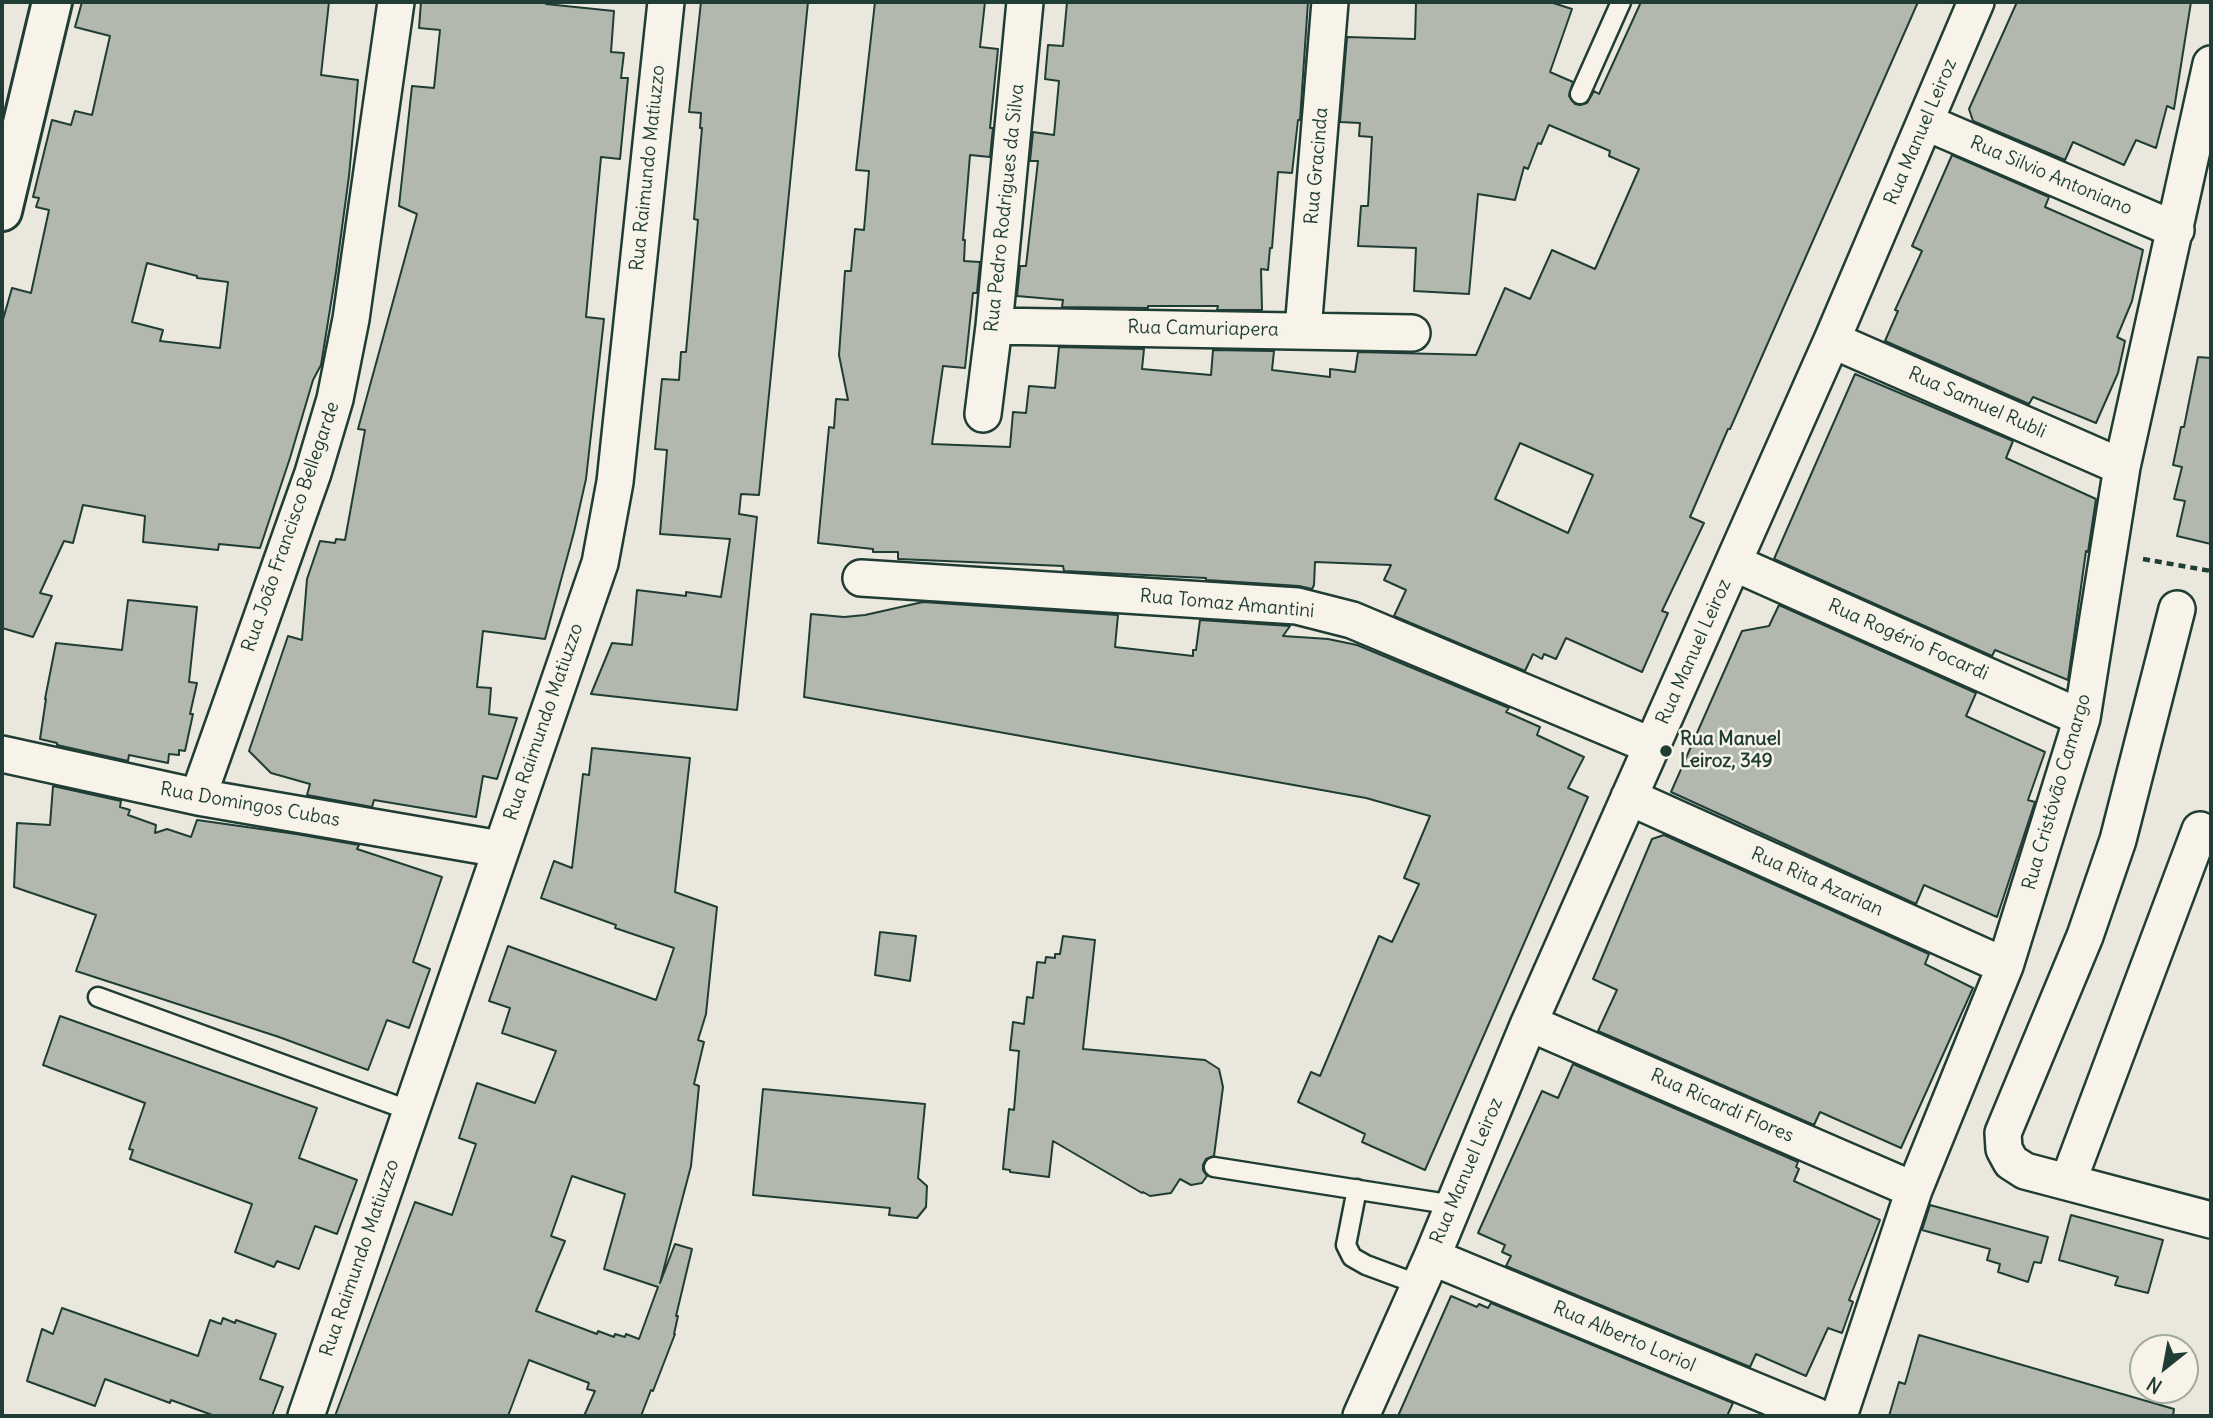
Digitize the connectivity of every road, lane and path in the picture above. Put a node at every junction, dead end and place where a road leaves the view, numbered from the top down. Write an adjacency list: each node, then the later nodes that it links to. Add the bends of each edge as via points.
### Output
1 (52, 2): 11 (street)
2 (396, 2): 27 (street, Rua João Francisco Bellegarde, via 351,319 335,399)
3 (666, 2): 30 (street, Rua Raimundo Matiuzzo, via 615,482 600,563)
4 (1025, 2): 13 (street, Rua Pedro Rodrigues da Silva)
5 (1330, 2): 14 (street, Rua Gracinda)
6 (1621, 2): 9 (lane)
7 (1976, 2): 10 (street, Rua Manuel Leiroz)
8 (2211, 64): 12 (street, Rua Cristóvão Camargo)
9 (1580, 94)
10 (1925, 122): 12 (street, Rua Silvio Antoniano); 16 (street, Rua Manuel Leiroz)
11 (2, 211)
12 (2176, 230): 18 (street, Rua Cristóvão Camargo)
13 (994, 326): 14 (street, Rua Camuriapera); 17 (street, Rua Pedro Rodrigues da Silva)
14 (1303, 330): 15 (street, Rua Camuriapera)
15 (1412, 333)
16 (1832, 340): 18 (street, Rua Samuel Rubli); 20 (street, Rua Manuel Leiroz)
17 (983, 414)
18 (2122, 467): 19 (street, Rua Cristóvão Camargo)
19 (2108, 557): 21 (path); 24 (street, Rua Cristóvão Camargo)
20 (1734, 563): 24 (street, Rua Rogério Focardi); 25 (street, Rua Manuel Leiroz)
21 (2211, 571)
22 (861, 578): 25 (street, Rua Tomaz Amantini, via 1297,606 1352,620)
23 (2177, 609): 36 (street, via 2118,840 2085,936 2003,1133 2011,1162 2025,1171)
24 (2082, 718): 31 (street, Rua Cristóvão Camargo)
25 (1651, 746): 28 (street, Rua Manuel Leiroz)
26 (2, 754): 27 (street, Rua Domingos Cubas)
27 (198, 797): 30 (street, Rua Domingos Cubas)
28 (1629, 797): 31 (street, Rua Rita Azarian); 33 (street, Rua Manuel Leiroz)
29 (2200, 831): 36 (street)
30 (500, 849): 34 (street, Rua Raimundo Matiuzzo)
31 (2005, 966): 38 (street, Rua Cristóvão Camargo)
32 (98, 997): 34 (lane)
33 (1529, 1023): 38 (street, Rua Ricardi Flores); 39 (street, Rua Manuel Leiroz)
34 (411, 1111): 42 (street, Rua Raimundo Matiuzzo)
35 (1214, 1167): 37 (lane)
36 (2068, 1182): 40 (street)
37 (1357, 1189): 39 (lane); 41 (lane, via 1346,1245 1352,1257 1366,1265)
38 (1914, 1190): 45 (street, Rua Cristóvão Camargo)
39 (1454, 1205): 41 (street, Rua Manuel Leiroz)
40 (2211, 1220)
41 (1426, 1271): 43 (street, Rua Manuel Leiroz); 44 (street, Rua Alberto Loriol)
42 (306, 1416)
43 (1361, 1416)
44 (1816, 1416)
45 (1839, 1416)

